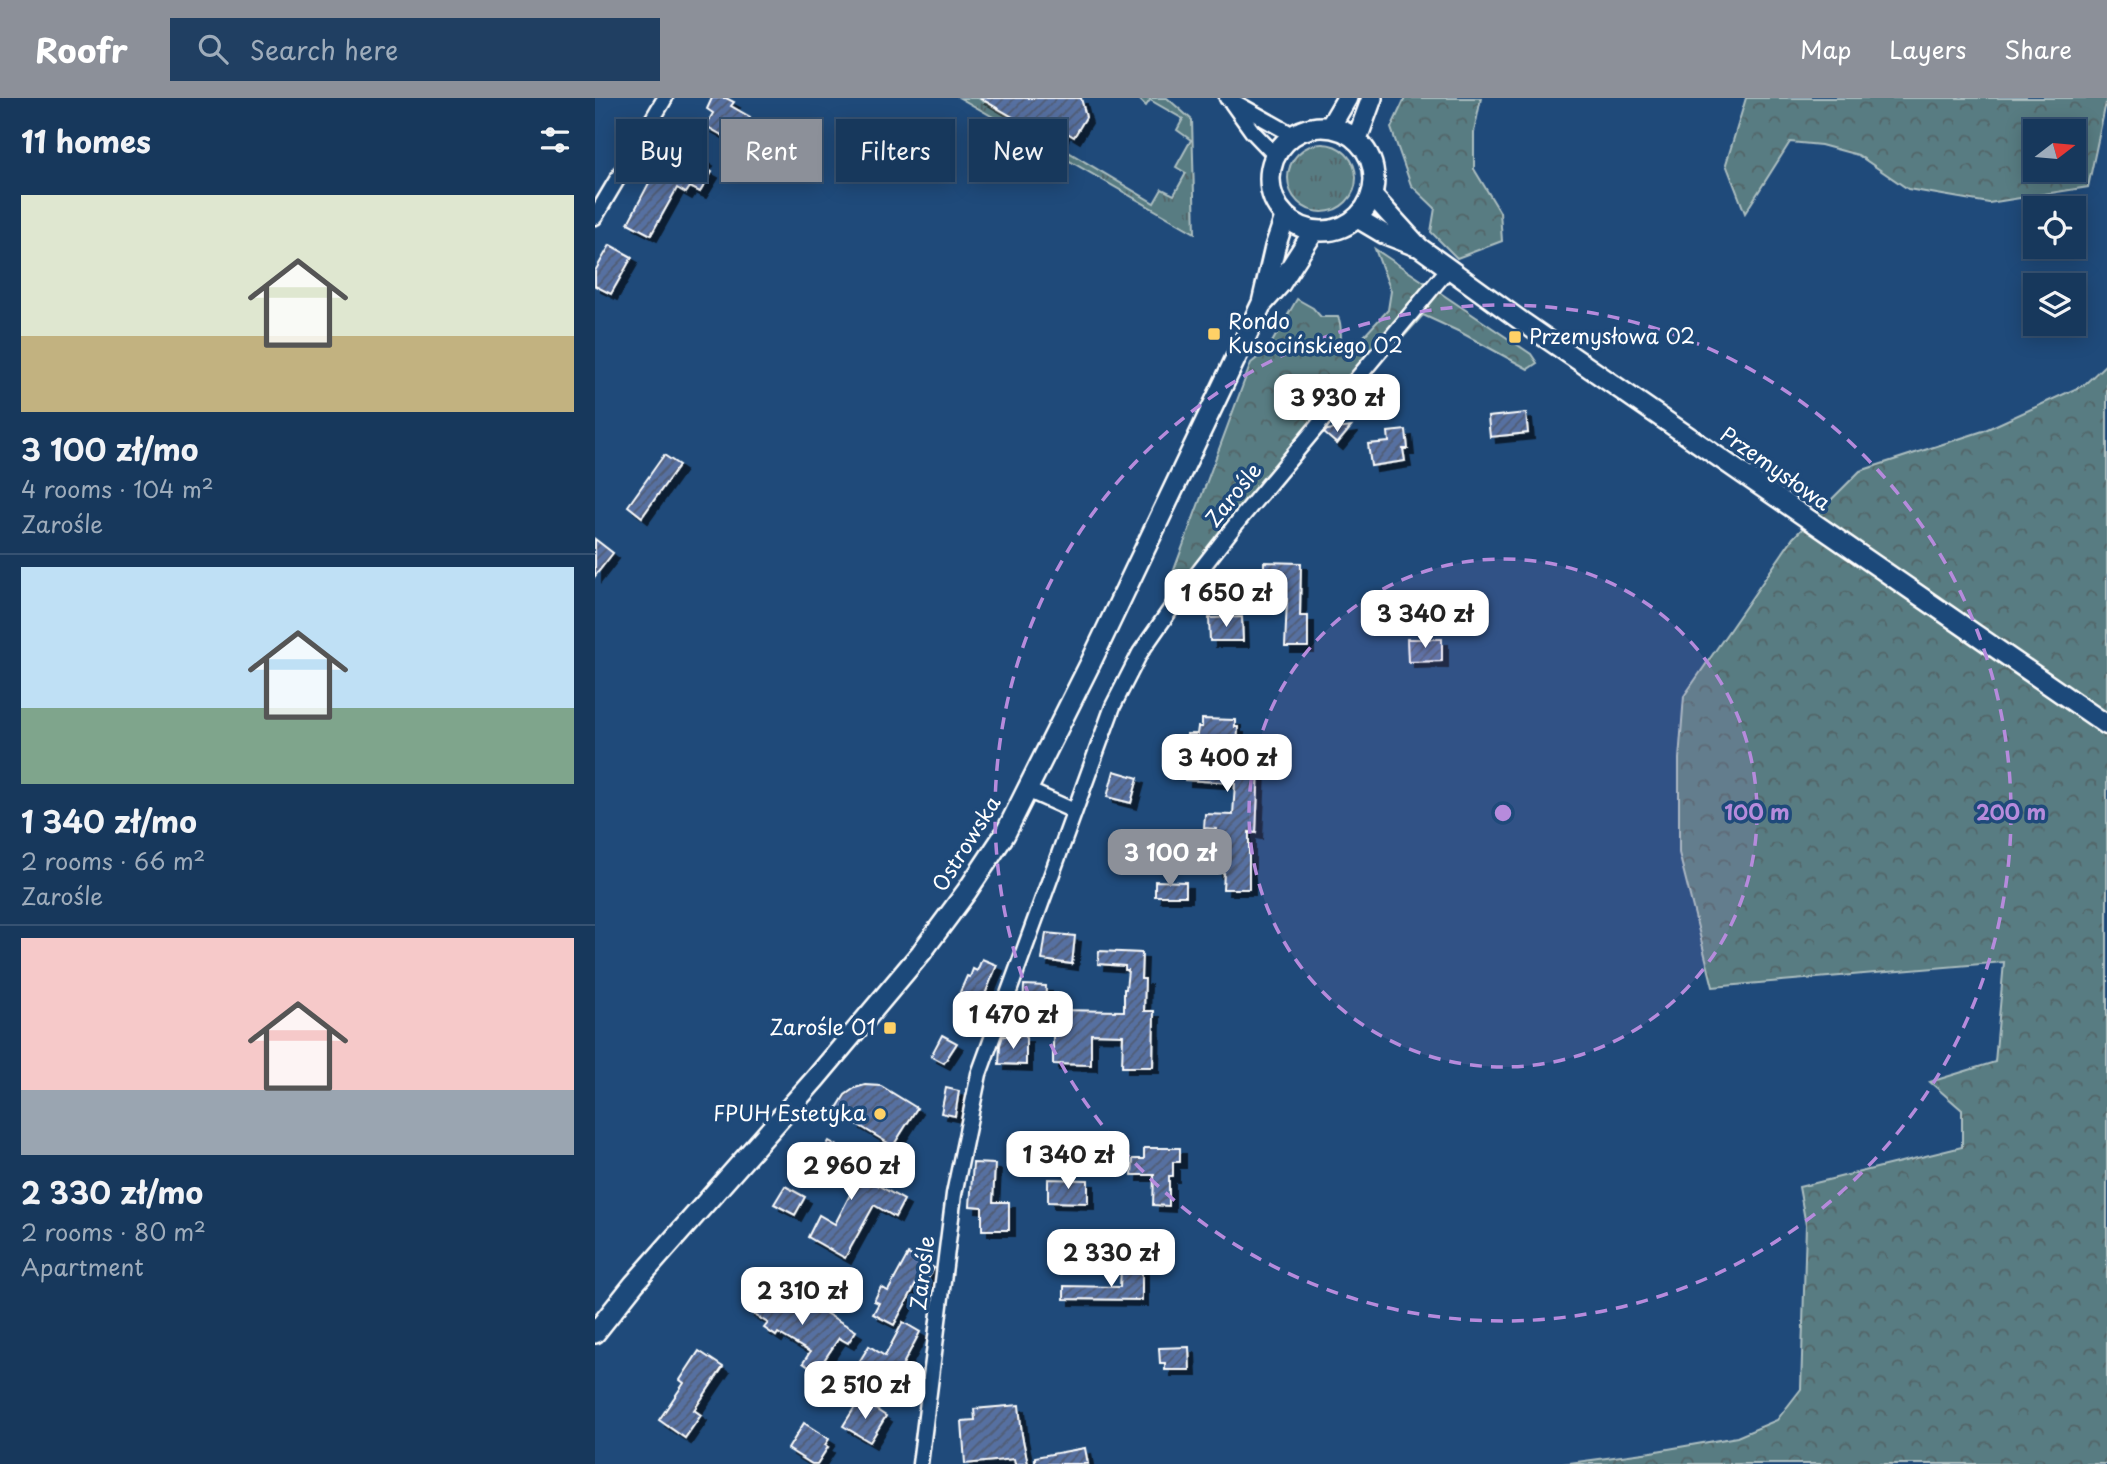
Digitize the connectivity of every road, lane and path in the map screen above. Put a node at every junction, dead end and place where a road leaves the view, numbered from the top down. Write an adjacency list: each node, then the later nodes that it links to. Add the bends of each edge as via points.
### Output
1 (666, 98): 10 (street)
2 (1347, 98): 5 (main road)
3 (1372, 98): 7 (main road)
4 (1229, 100): 6 (street); 8 (street)
5 (1330, 127): 6 (main road, via 1317,126); 7 (main road)
6 (1293, 135): 8 (main road)
7 (1357, 139): 9 (main road, via 1369,156 1374,175)
8 (1275, 155): 11 (main road, via 1269,171 1270,188)
9 (1372, 195): 12 (main road); 14 (street, Przemysłowa)
10 (595, 217)
11 (1285, 217): 13 (main road); 16 (main road, Ostrowska)
12 (1357, 218): 13 (main road, via 1337,230); 14 (street, Przemysłowa)
13 (1314, 231): 16 (main road, Ostrowska)
14 (1419, 247): 15 (street, Przemysłowa)
15 (1449, 268): 17 (street, Przemysłowa); 19 (street, Zarośle, via 1240,519 1140,653 1113,706)
16 (1262, 303): 18 (main road, Ostrowska)
17 (2107, 725)
18 (1027, 790): 19 (street); 20 (main road, Ostrowska, via 997,845 921,953)
19 (1074, 811): 21 (street, Zarośle, via 979,1074 954,1194)
20 (595, 1333)
21 (920, 1464)

